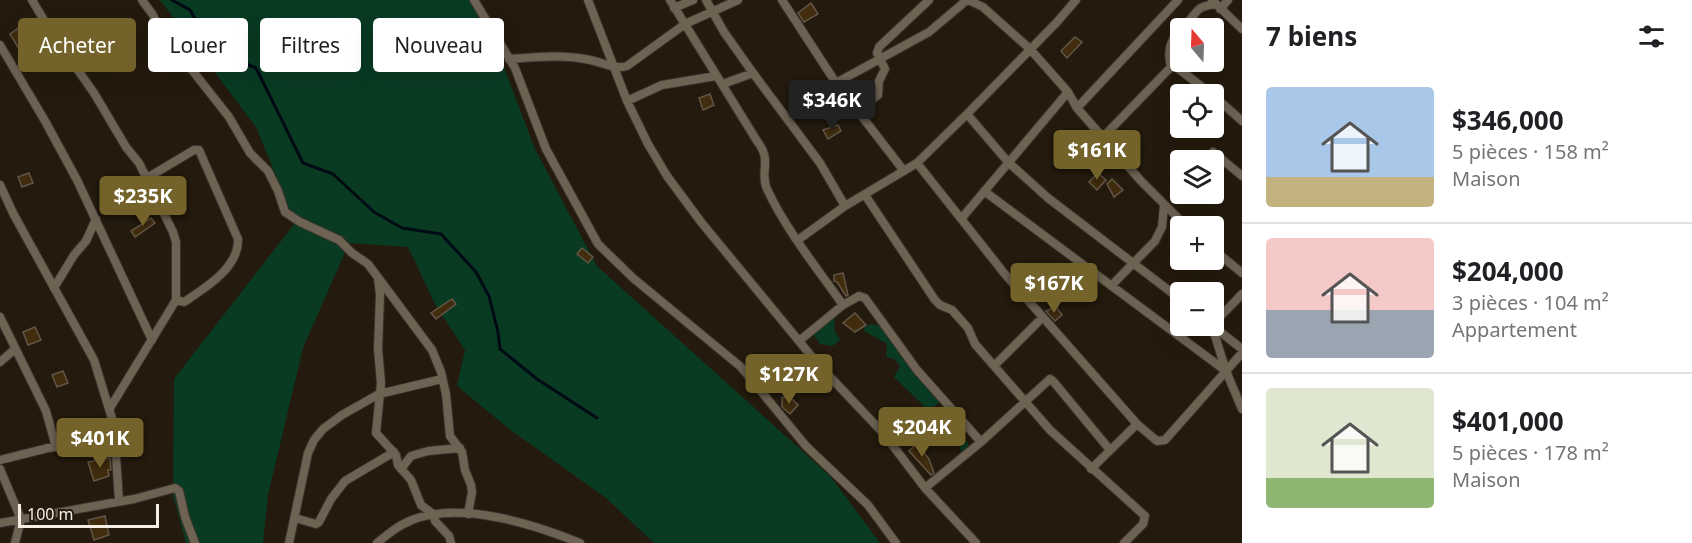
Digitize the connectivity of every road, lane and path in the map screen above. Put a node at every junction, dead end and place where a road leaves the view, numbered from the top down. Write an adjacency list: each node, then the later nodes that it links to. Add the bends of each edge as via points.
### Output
1 (32, 0): 48 (street)
2 (142, 0): 61 (street, via 171,49 230,117 250,153 268,171 286,214 339,240)
3 (474, 0): 25 (street)
4 (588, 0): 27 (street)
5 (693, 0): 15 (street)
6 (705, 0): 17 (street)
7 (738, 0): 17 (street)
8 (782, 0): 32 (street)
9 (929, 0): 24 (street, via 879,47)
10 (968, 0): 14 (street); 24 (street, via 929,32)
11 (1076, 0): 23 (street)
12 (1178, 0): 38 (street)
13 (1228, 0): 16 (street)
14 (985, 3): 23 (street)
15 (672, 4): 19 (street)
16 (1216, 4): 18 (street, via 1199,7); 20 (street)
17 (712, 10): 19 (street); 30 (street)
18 (1193, 18)
19 (684, 24): 27 (street, via 627,66); 31 (street)
20 (1242, 29)
21 (0, 45): 55 (street)
22 (1170, 45): 26 (street)
23 (1030, 49): 35 (street); 40 (street)
24 (880, 58): 32 (street); 39 (street, via 885,69 878,94)
25 (509, 59): 27 (street, via 571,57); 109 (street, via 546,149 598,244 741,367 806,446 868,505)
26 (1170, 62)
27 (614, 67): 36 (street)
28 (1170, 68): 42 (street)
29 (1184, 72): 34 (street)
30 (753, 73): 33 (street); 52 (street, via 820,163)
31 (716, 76): 33 (street); 36 (street, via 662,85)
32 (836, 83): 39 (street)
33 (723, 84): 57 (street, via 764,150 766,185)
34 (1199, 84)
35 (1068, 93): 38 (street); 44 (street)
36 (627, 101): 74 (street, via 667,176)
37 (1224, 106): 41 (street)
38 (1077, 108): 42 (street)
39 (857, 111): 46 (street)
40 (967, 114): 44 (street); 45 (street)
41 (1242, 122)
42 (1103, 137): 53 (street)
43 (1224, 161): 47 (street)
44 (1008, 162): 50 (street); 59 (street, via 1048,198)
45 (917, 163): 46 (street); 56 (street)
46 (904, 171): 51 (street)
47 (1242, 176)
48 (147, 178): 66 (street, via 176,242); 66 (street, via 198,150 238,239 231,262 219,276 184,302)
49 (0, 185): 63 (street)
50 (984, 191): 56 (street); 62 (street)
51 (865, 195): 52 (street); 78 (street, via 935,300 952,310)
52 (845, 206): 57 (street)
53 (1164, 206): 54 (street); 59 (street, via 1160,234)
54 (1175, 216)
55 (96, 219): 63 (street); 73 (street)
56 (961, 219): 70 (street)
57 (798, 240): 67 (street)
58 (1224, 258): 60 (street)
59 (1134, 262): 62 (street); 64 (street)
60 (1242, 273)
61 (378, 277): 80 (street, via 432,350); 81 (street)
62 (1111, 286): 79 (street)
63 (54, 288): 83 (street, via 94,360)
64 (1170, 291)
65 (1242, 294): 68 (street)
66 (176, 300): 73 (street)
67 (843, 305): 74 (street); 87 (street, via 859,296 865,298 917,370)
68 (1224, 313)
69 (0, 317): 75 (street)
70 (1043, 317): 78 (street); 85 (street)
71 (1224, 335): 76 (street)
72 (1216, 336): 79 (street)
73 (152, 340): 83 (street)
74 (799, 340): 96 (street, via 884,434)
75 (15, 349): 77 (street); 88 (street, via 46,411)
76 (1242, 351): 79 (street)
77 (0, 362)
78 (994, 366): 82 (street)
79 (1226, 371): 84 (street); 85 (street, via 1165,440 1157,441)
80 (442, 379): 81 (street); 89 (street, via 450,436)
81 (379, 394): 91 (street, via 376,433); 100 (street, via 322,429 314,440)
82 (1024, 402): 87 (street); 90 (street, via 1052,380); 95 (street)
83 (110, 408): 86 (street)
84 (1242, 409)
85 (1137, 424): 90 (street)
86 (116, 439): 88 (street); 97 (street)
87 (981, 442): 96 (street)
88 (56, 447): 92 (street)
89 (460, 448): 94 (street, via 411,456); 99 (street, via 472,492)
90 (1110, 450): 95 (street)
91 (394, 452): 94 (street); 100 (street, via 345,481 330,499 319,522)
92 (0, 460)
93 (0, 469): 101 (street)
94 (401, 469): 98 (street, via 411,480 421,505)
95 (1091, 469): 111 (street, via 1145,516 1143,524)
96 (925, 488): 110 (street)
97 (119, 501): 101 (street); 104 (street, via 177,489)
98 (433, 514): 99 (street); 106 (street, via 411,520); 107 (street)
99 (468, 514): 108 (street, via 501,519)
100 (296, 518): 105 (street)
101 (21, 519): 102 (street); 103 (street)
102 (0, 524)
103 (15, 543)
104 (195, 543)
105 (289, 543)
106 (377, 543)
107 (451, 543)
108 (580, 543)
109 (896, 543)
110 (976, 543)
111 (1124, 543)

